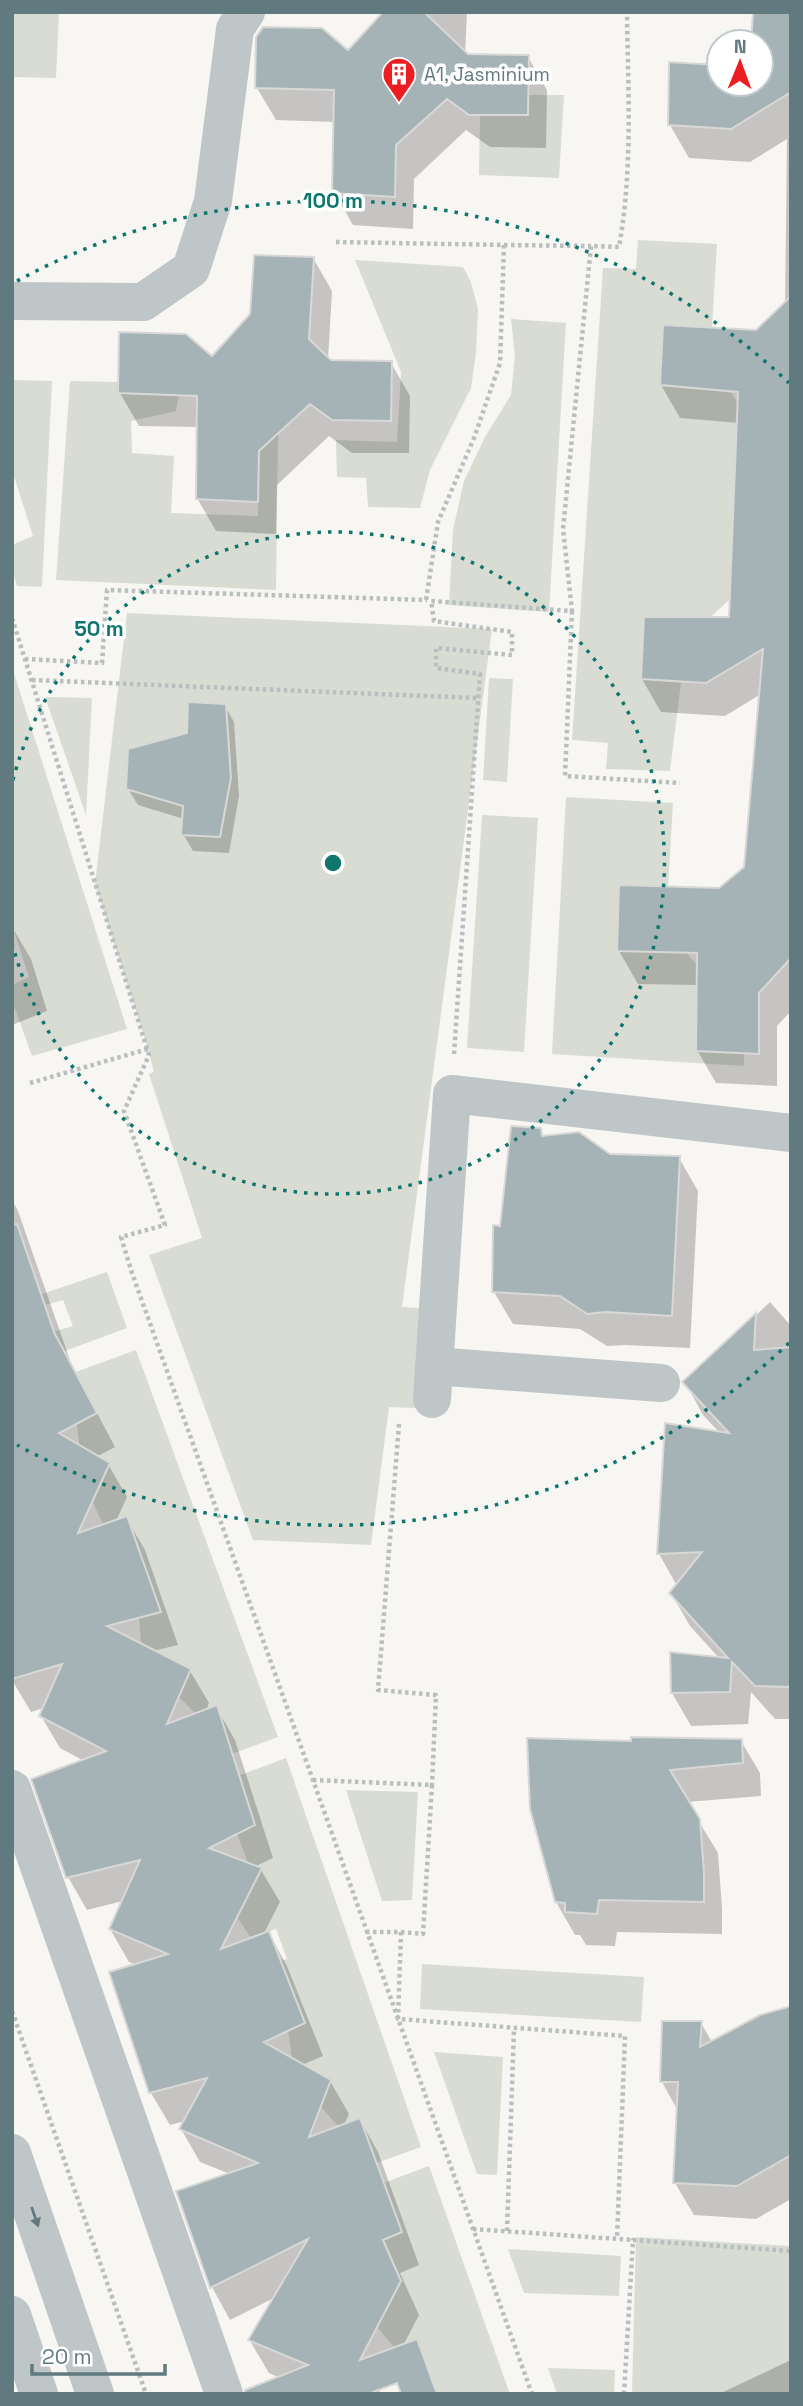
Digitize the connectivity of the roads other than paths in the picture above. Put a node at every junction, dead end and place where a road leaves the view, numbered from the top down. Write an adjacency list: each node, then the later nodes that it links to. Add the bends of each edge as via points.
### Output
1 (246, 12): 2 (street, via 235,29 213,201 191,268 142,302)
2 (12, 301)
3 (791, 1133): 4 (street, via 452,1094 433,1382)
4 (661, 1383)
5 (12, 1789): 10 (street)
6 (12, 2153): 9 (street, one-way to 9)
7 (12, 2315): 8 (street)
8 (39, 2394)
9 (96, 2394)
10 (224, 2394)

